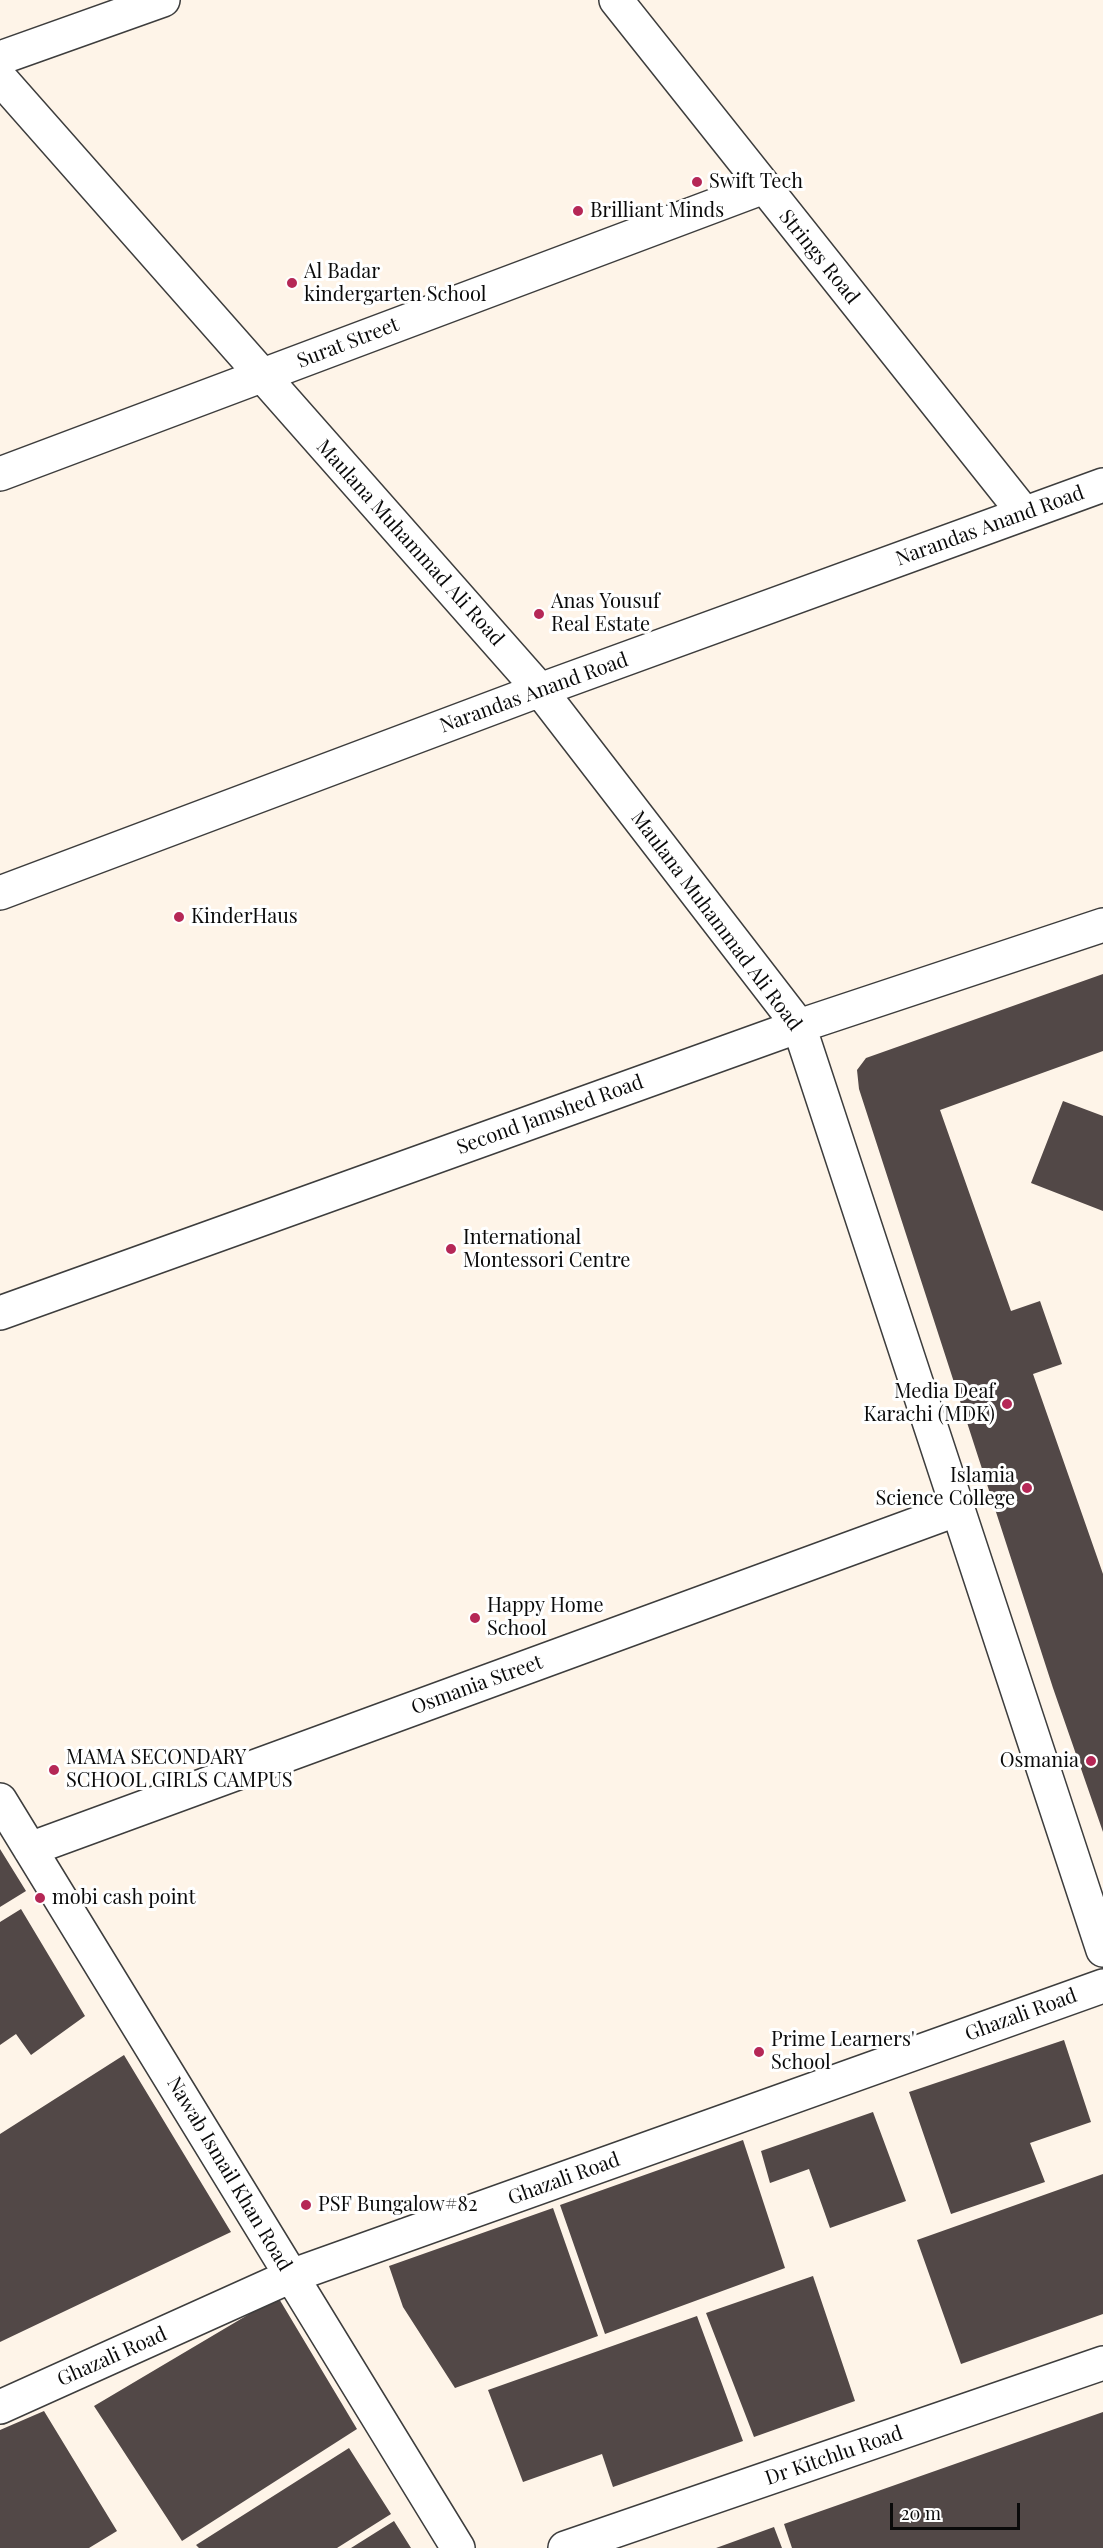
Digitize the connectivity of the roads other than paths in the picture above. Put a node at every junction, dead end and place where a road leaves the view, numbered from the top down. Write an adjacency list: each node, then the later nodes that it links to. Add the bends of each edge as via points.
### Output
1 (163, 0): 3 (street)
2 (616, 0): 5 (street, Strings Road)
3 (0, 58)
4 (0, 78): 6 (street, Maulana Muhammad Ali Road)
5 (764, 187): 6 (street, Surat Street); 9 (street, Strings Road)
6 (261, 376): 7 (street, Surat Street); 10 (street, Maulana Muhammad Ali Road)
7 (0, 474)
8 (1103, 485): 9 (street, Narandas Anand Road)
9 (1024, 513): 10 (street, Narandas Anand Road)
10 (540, 690): 11 (street, Narandas Anand Road); 13 (street, Maulana Muhammad Ali Road)
11 (0, 893)
12 (1103, 925): 13 (street, Second Jamshed Road)
13 (799, 1026): 14 (street, Second Jamshed Road); 15 (street, Maulana Muhammad Ali Road)
14 (0, 1313)
15 (958, 1509): 17 (street, Osmania Street); 18 (street, Maulana Muhammad Ali Road)
16 (0, 1800): 17 (street, Nawab Ismail Khan Road)
17 (30, 1849): 20 (street, Nawab Ismail Khan Road)
18 (1103, 1950)
19 (1103, 1986): 20 (street, Ghazali Road)
20 (291, 2276): 22 (street, Ghazali Road); 23 (street, Nawab Ismail Khan Road)
21 (1103, 2363): 24 (street, Dr Kitchlu Road)
22 (0, 2408)
23 (458, 2548)
24 (565, 2548)

